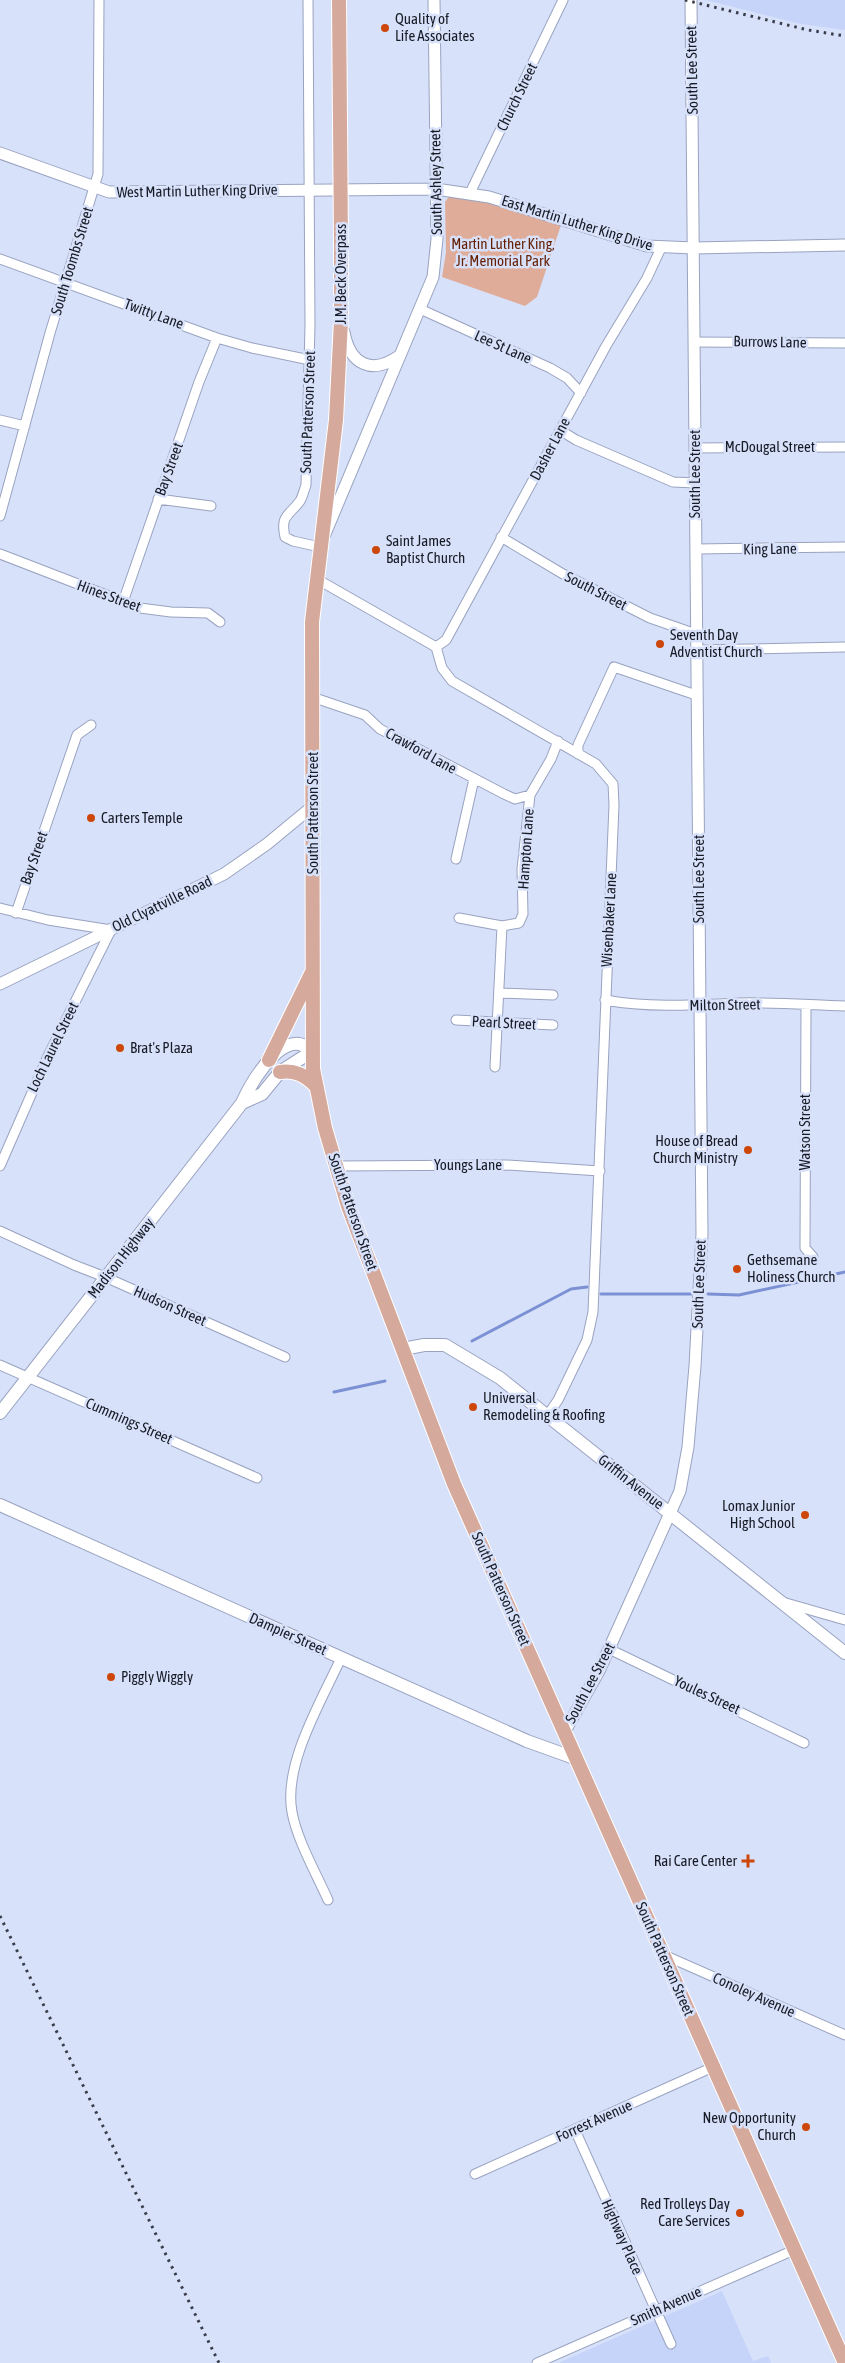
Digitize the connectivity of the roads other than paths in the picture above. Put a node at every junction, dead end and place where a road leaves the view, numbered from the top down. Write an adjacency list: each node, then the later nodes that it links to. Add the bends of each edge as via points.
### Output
1 (99, 0): 8 (street, South Toombs Street, via 100,152)
2 (308, 0): 10 (street, South Patterson Street)
3 (339, 0): 18 (main road, J.M. Beck Overpass, bridge)
4 (434, 0): 9 (street, South Ashley Street)
5 (563, 0): 11 (street, Church Street)
6 (691, 0): 14 (street, South Lee Street)
7 (0, 153): 8 (street, West Martin Luther King Drive)
8 (95, 188): 10 (street, West Martin Luther King Drive, via 109,192); 16 (street, South Toombs Street)
9 (436, 189): 10 (street, East Martin Luther King Drive); 11 (street, East Martin Luther King Drive); 17 (street, South Ashley Street, via 437,258 434,277)
10 (310, 190): 23 (street, South Patterson Street)
11 (470, 193): 13 (street, East Martin Luther King Drive)
12 (845, 245): 14 (street, East Martin Luther King Drive)
13 (661, 248): 14 (street, East Martin Luther King Drive); 24 (street, Dasher Lane)
14 (694, 248): 20 (street, South Lee Street)
15 (0, 259): 16 (street, Twitty Lane)
16 (65, 282): 19 (street, Twitty Lane); 26 (street, South Toombs Street)
17 (420, 309): 22 (street, South Ashley Street); 24 (street, Lee St Lane, via 550,368 567,378)
18 (341, 321): 22 (street, via 346,345 360,362 382,366); 35 (main road, J.M. Beck Overpass, via 336,420)
19 (217, 338): 23 (street, Twitty Lane); 31 (street, Bay Street)
20 (695, 342): 21 (street, Burrows Lane); 29 (street, South Lee Street)
21 (845, 343)
22 (399, 356): 35 (street, South Ashley Street)
23 (310, 360): 35 (street, South Patterson Street, via 306,485 282,526 285,537 293,542)
24 (581, 394): 27 (street, Dasher Lane)
25 (0, 420): 26 (street)
26 (24, 426): 33 (street, South Toombs Street)
27 (560, 430): 30 (street, via 673,482); 34 (street, Dasher Lane)
28 (845, 447): 29 (street, McDougal Street)
29 (695, 448): 30 (street, South Lee Street)
30 (696, 484): 37 (street, South Lee Street)
31 (158, 499): 32 (street); 40 (street, Bay Street)
32 (211, 506)
33 (0, 516)
34 (501, 537): 42 (street, South Street, via 563,574 650,618); 43 (street, Dasher Lane, via 446,640)
35 (320, 547): 39 (main road, South Patterson Street)
36 (845, 547): 37 (street, King Lane)
37 (696, 549): 42 (street, South Lee Street)
38 (0, 554): 40 (street, Hines Street)
39 (315, 578): 43 (street); 47 (main road, South Patterson Street)
40 (122, 602): 41 (street, Hines Street, via 152,611 208,614)
41 (220, 622)
42 (696, 634): 45 (street, South Lee Street)
43 (436, 647): 49 (street, Wisenbaker Lane, via 442,668 452,681)
44 (845, 647): 45 (street)
45 (696, 650): 46 (street, South Lee Street)
46 (696, 695): 50 (street, via 614,667 578,745); 66 (street, South Lee Street)
47 (312, 697): 51 (street, Crawford Lane, via 365,715 380,729); 53 (main road, South Patterson Street)
48 (91, 725): 56 (street, Bay Street, via 77,735)
49 (558, 741): 50 (street, Wisenbaker Lane); 52 (street, Hampton Lane, via 551,760)
50 (578, 754): 64 (street, Wisenbaker Lane, via 603,770 614,790)
51 (474, 779): 52 (street, Crawford Lane, via 515,800); 54 (street)
52 (530, 795): 58 (street, Hampton Lane, via 522,870 523,914 519,923)
53 (313, 806): 59 (street, Old Clyattville Road, via 224,874); 60 (main road, South Patterson Street)
54 (456, 859)
55 (0, 908): 56 (street)
56 (16, 913): 59 (street)
57 (459, 918): 58 (street)
58 (502, 926): 62 (street)
59 (111, 930): 61 (street, Old Clyattville Road); 77 (street, Loch Laurel Street, via 48,1056)
60 (314, 967): 71 (main road, South Patterson Street); 72 (main road)
61 (0, 984)
62 (499, 993): 63 (street); 69 (street)
63 (553, 995)
64 (605, 1000): 66 (street, Milton Street); 79 (street, Wisenbaker Lane)
65 (806, 1005): 66 (street, Milton Street, via 739,1003); 67 (street, Milton Street); 81 (street, Watson Street, via 805,1248)
66 (700, 1006): 91 (street, South Lee Street, via 702,1234 699,1309 688,1447 680,1491)
67 (845, 1006)
68 (456, 1020): 69 (street, Pearl Street)
69 (497, 1024): 70 (street, Pearl Street); 73 (street)
70 (552, 1025)
71 (314, 1050): 72 (main road, Madison Highway, via 300,1044 288,1046); 74 (main road, Madison Highway); 75 (main road, South Patterson Street)
72 (269, 1060): 76 (main road, Madison Highway, via 249,1087)
73 (496, 1067)
74 (280, 1072): 75 (main road, via 292,1070); 76 (main road, Madison Highway, via 262,1094)
75 (316, 1086): 78 (main road, South Patterson Street)
76 (242, 1103): 82 (main road, Madison Highway)
77 (0, 1166)
78 (335, 1166): 79 (street, Youngs Lane, via 507,1165); 83 (main road, South Patterson Street)
79 (600, 1171): 88 (street, Wisenbaker Lane, via 594,1300 589,1333)
80 (0, 1231): 82 (street, Hudson Street)
81 (813, 1257)
82 (105, 1277): 84 (street, Hudson Street); 86 (main road, Madison Highway)
83 (403, 1349): 88 (main road, Griffin Avenue, via 438,1345 454,1348 500,1378); 97 (main road, South Patterson Street, via 454,1484)
84 (285, 1356)
85 (0, 1365): 86 (street, Cummings Street)
86 (28, 1378): 87 (main road, Madison Highway); 89 (street, Cummings Street)
87 (0, 1412)
88 (548, 1416): 91 (main road, Griffin Avenue)
89 (257, 1478)
90 (0, 1505): 96 (main road, Dampier Street)
91 (671, 1513): 92 (main road, Griffin Avenue); 94 (street, South Lee Street)
92 (783, 1602): 93 (street); 95 (main road, Griffin Avenue)
93 (845, 1620)
94 (609, 1649): 97 (street, South Lee Street); 98 (street, Youles Street)
95 (845, 1653)
96 (341, 1658): 99 (main road, Dampier Street, via 528,1741); 100 (street, via 297,1757 290,1792 296,1828)
97 (565, 1731): 99 (main road, South Patterson Street)
98 (804, 1742)
99 (577, 1759): 101 (main road, South Patterson Street)
100 (328, 1900)
101 (663, 1955): 102 (street, Conoley Avenue); 103 (main road, South Patterson Street)
102 (845, 2034)
103 (713, 2067): 104 (street, Forrest Avenue); 106 (main road, South Patterson Street)
104 (575, 2130): 105 (street, Forrest Avenue); 107 (street, Highway Place)
105 (475, 2174)
106 (794, 2250): 107 (street, Smith Avenue); 110 (main road, South Patterson Street)
107 (655, 2311): 108 (street, Highway Place); 109 (street, Smith Avenue)
108 (671, 2344)
109 (537, 2363)
110 (845, 2363)

